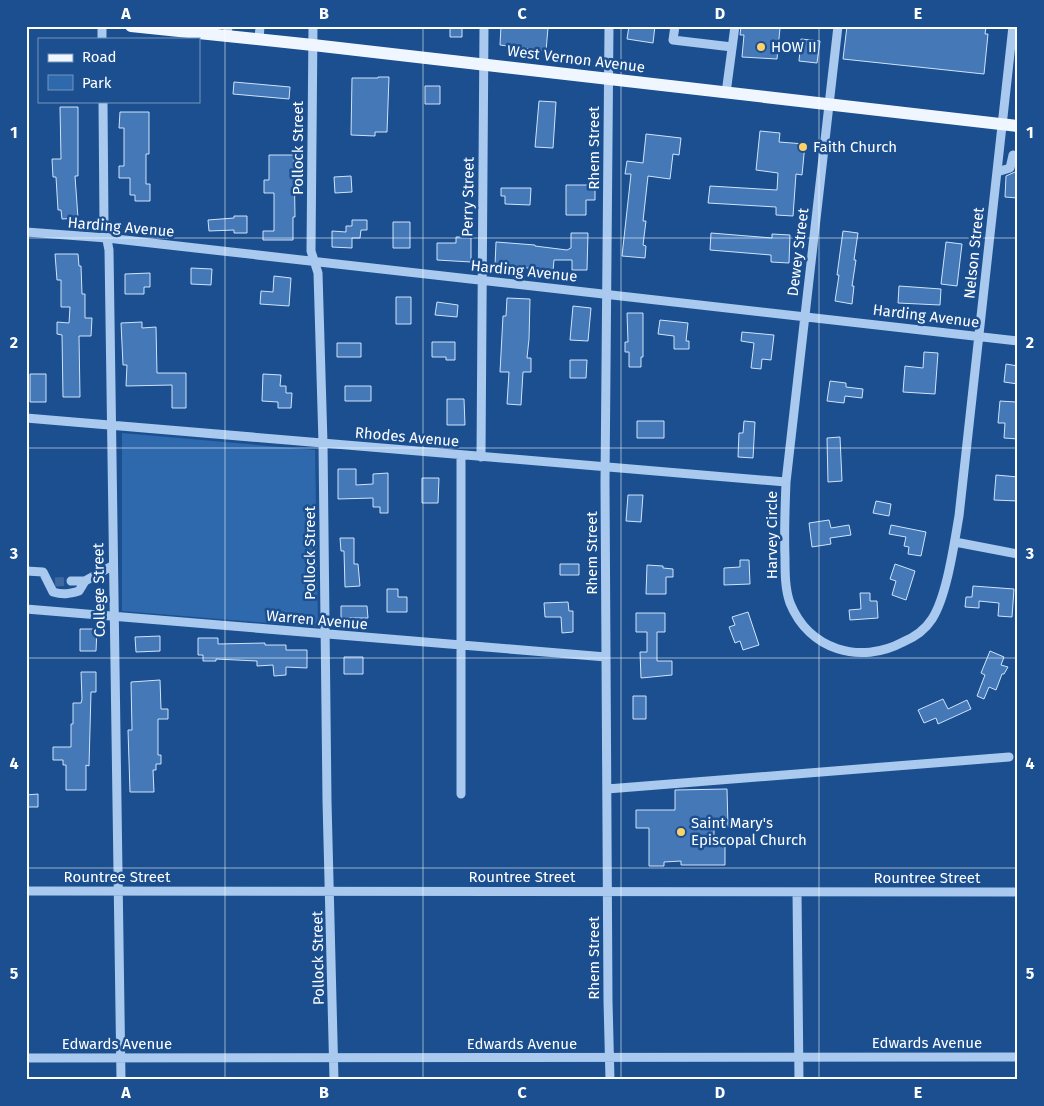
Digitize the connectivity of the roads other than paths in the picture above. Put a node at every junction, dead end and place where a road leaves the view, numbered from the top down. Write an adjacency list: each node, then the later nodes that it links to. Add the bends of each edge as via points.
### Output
1 (131, 26): 10 (main road, West Vernon Avenue)
2 (260, 26): 12 (street)
3 (313, 26): 13 (street, Pollock Street)
4 (484, 26): 15 (street, Perry Street)
5 (609, 26): 16 (street, Rhem Street)
6 (675, 26): 14 (street, via 673,40)
7 (734, 26): 14 (street)
8 (838, 26): 19 (street, Dewey Street)
9 (1013, 26): 20 (street, Nelson Street)
10 (213, 31): 11 (main road, West Vernon Avenue)
11 (228, 31): 12 (main road, West Vernon Avenue)
12 (258, 40): 13 (main road, West Vernon Avenue)
13 (312, 45): 15 (main road, West Vernon Avenue); 27 (street, Pollock Street, via 311,251)
14 (732, 47): 17 (street)
15 (484, 65): 16 (main road, West Vernon Avenue); 28 (street, Perry Street)
16 (608, 79): 17 (main road, West Vernon Avenue); 29 (street, Rhem Street)
17 (726, 93): 19 (main road, West Vernon Avenue)
18 (103, 102): 26 (street, College Street, via 104,225)
19 (829, 105): 20 (main road, West Vernon Avenue); 30 (street, Dewey Street)
20 (1003, 125): 21 (main road, West Vernon Avenue); 22 (street, Nelson Street)
21 (1018, 126)
22 (999, 154): 23 (street); 24 (street, Nelson Street)
23 (1015, 155): 24 (street, via 1010,168)
24 (997, 172): 31 (street, Nelson Street)
25 (26, 232): 26 (street, Harding Avenue)
26 (107, 238): 27 (street, Harding Avenue); 34 (street, College Street)
27 (315, 262): 28 (street, Harding Avenue); 35 (street, Pollock Street, via 318,273)
28 (481, 281): 29 (street, Harding Avenue); 37 (street, Perry Street)
29 (607, 294): 30 (street, Harding Avenue); 38 (street, Rhem Street)
30 (805, 316): 31 (street, Harding Avenue); 39 (street, Dewey Street)
31 (979, 335): 32 (street, Harding Avenue); 40 (street, Nelson Street)
32 (1018, 340)
33 (26, 418): 34 (street, Rhodes Avenue)
34 (111, 425): 35 (street, Rhodes Avenue); 42 (street, College Street)
35 (323, 443): 36 (street, Rhodes Avenue); 48 (street, Pollock Street)
36 (460, 456): 37 (street, Rhodes Avenue); 49 (street)
37 (481, 457): 38 (street, Rhodes Avenue)
38 (605, 466): 39 (street, Rhodes Avenue); 50 (street, Rhem Street)
39 (786, 482): 40 (street, Harvey Circle, via 784,541 788,596 795,613 809,632 842,652 879,652 906,641 926,627 940,601)
40 (954, 542): 41 (street)
41 (1018, 554)
42 (112, 566): 45 (street); 47 (street, College Street)
43 (26, 571): 45 (street, via 43,572 52,582 53,592 70,594 79,591)
44 (71, 581): 45 (street)
45 (84, 581)
46 (26, 609): 47 (street, Warren Avenue)
47 (113, 616): 48 (street, Warren Avenue); 54 (street, College Street)
48 (324, 634): 49 (street, Warren Avenue); 57 (street, Pollock Street)
49 (461, 646): 50 (street, Warren Avenue); 53 (street)
50 (606, 657): 52 (street, Rhem Street)
51 (1009, 757): 52 (street)
52 (606, 789): 56 (street, Rhem Street)
53 (461, 794)
54 (118, 890): 55 (street, Rountree Street); 57 (street, Rountree Street); 65 (street, College Street)
55 (26, 891)
56 (608, 891): 57 (street, Rountree Street); 58 (street, Rountree Street); 61 (street, Rhem Street)
57 (330, 892): 60 (street, Pollock Street)
58 (798, 892): 59 (street, Rountree Street); 62 (street)
59 (1018, 892)
60 (333, 1057): 61 (street, Edwards Avenue); 65 (street, Edwards Avenue); 67 (street, Pollock Street)
61 (610, 1057): 62 (street, Edwards Avenue); 68 (street, Rhem Street)
62 (799, 1057): 63 (street, Edwards Avenue); 69 (street)
63 (1018, 1057)
64 (26, 1058): 65 (street, Edwards Avenue)
65 (120, 1058): 66 (street, College Street)
66 (121, 1080)
67 (334, 1080)
68 (610, 1080)
69 (799, 1080)

